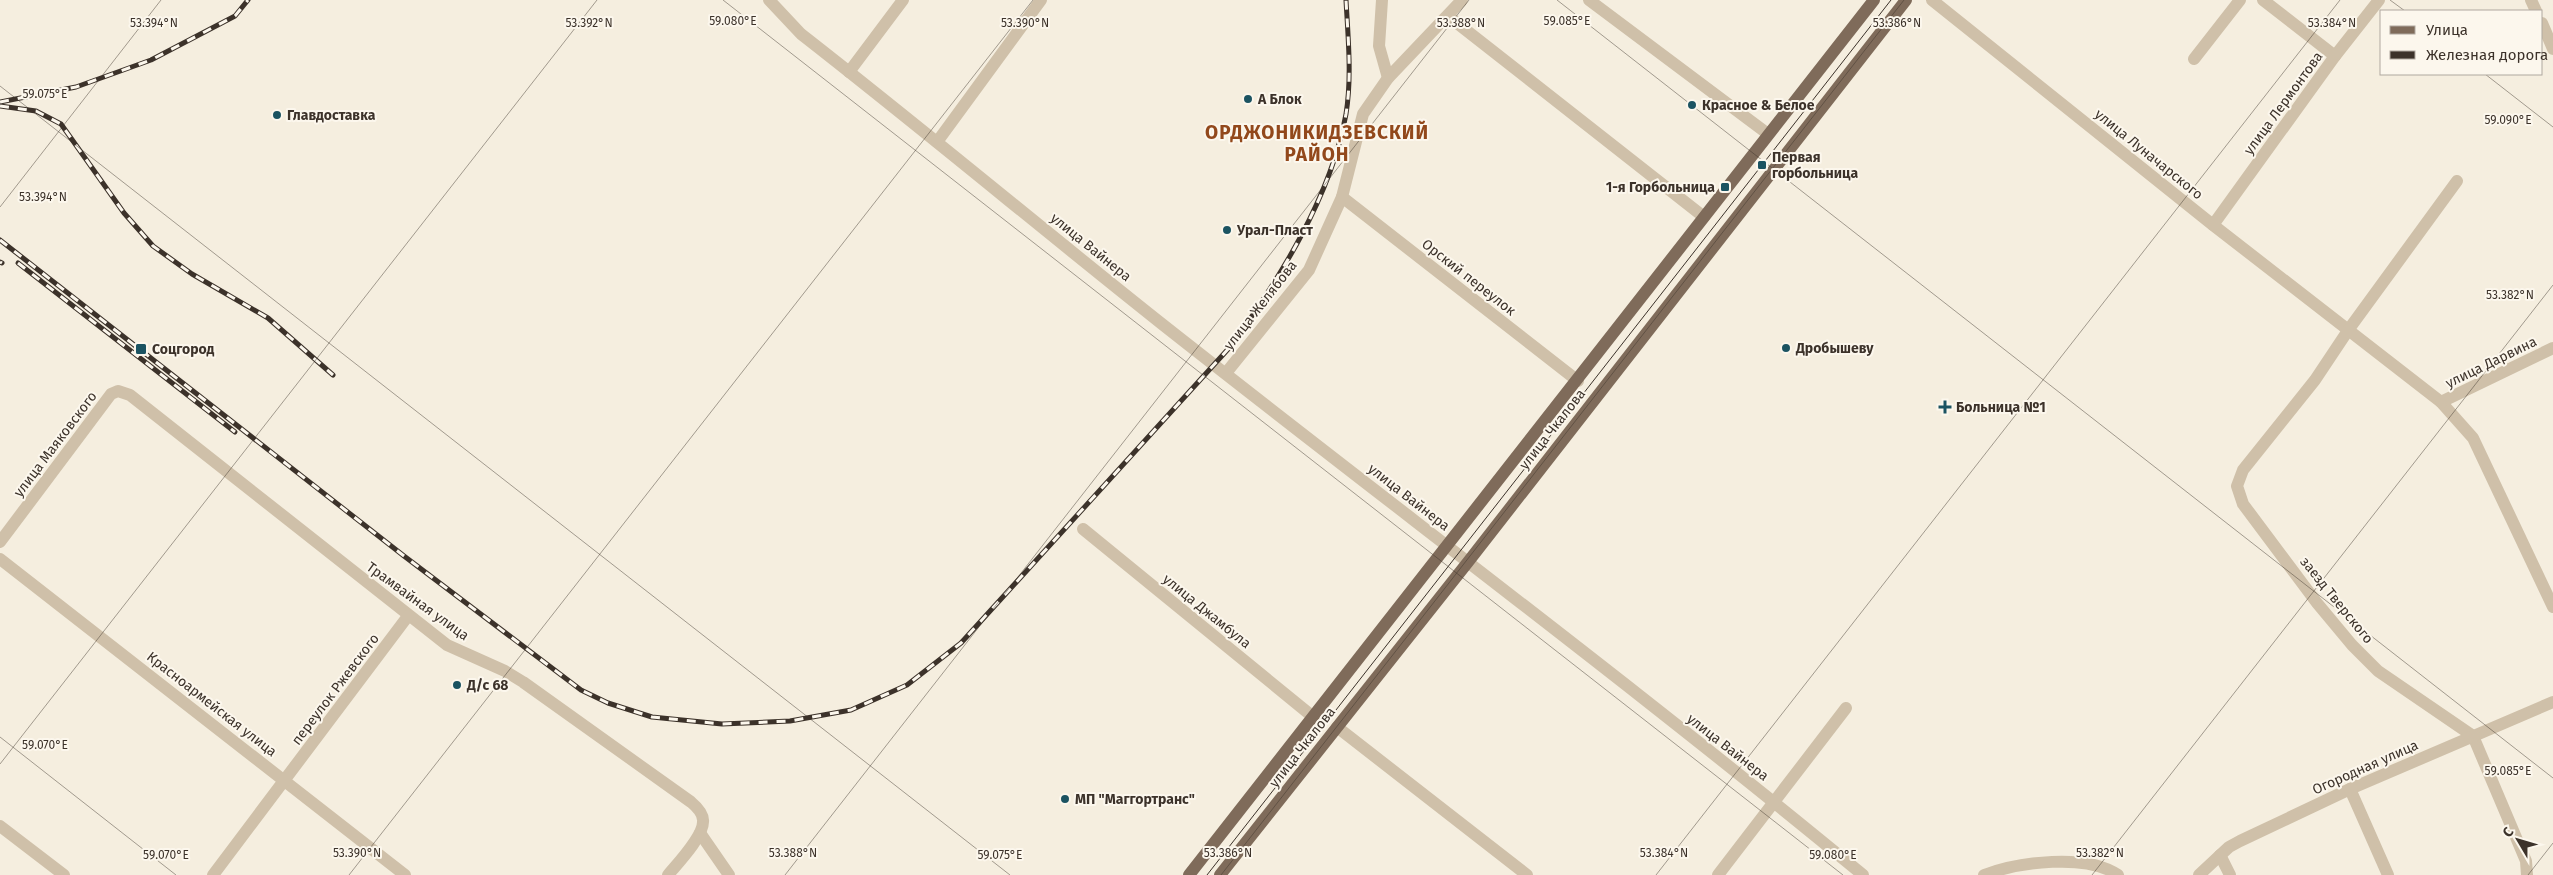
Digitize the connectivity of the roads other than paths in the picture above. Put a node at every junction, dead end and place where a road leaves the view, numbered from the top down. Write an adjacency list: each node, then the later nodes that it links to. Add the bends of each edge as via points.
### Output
1 (769, 0): 18 (street, улица Вайнера, via 801,34)
2 (903, 0): 18 (street)
3 (1041, 0): 21 (street)
4 (1382, 0): 19 (street, via 1379,46)
5 (1462, 0): 13 (street, улица Желябова)
6 (1589, 0): 20 (street)
7 (1874, 0): 20 (main road, улица Чкалова)
8 (1906, 0): 36 (main road, улица Чкалова)
9 (1932, 0): 25 (street, улица Луначарского)
10 (2240, 0): 17 (street)
11 (2263, 0): 16 (street)
12 (2380, 0): 16 (street, улица Лермонтова)
13 (1448, 16): 19 (street, улица Желябова); 24 (street)
14 (2543, 25): 15 (street)
15 (2553, 48)
16 (2336, 56): 25 (street, улица Лермонтова)
17 (2194, 59)
18 (849, 72): 21 (street, улица Вайнера)
19 (1388, 78): 23 (street, улица Желябова, via 1363,114)
20 (1768, 134): 24 (main road, улица Чкалова)
21 (937, 142): 28 (street, улица Вайнера)
22 (2457, 181): 26 (street)
23 (1342, 197): 28 (street, улица Желябова, via 1309,270); 29 (street, Орский переулок)
24 (1704, 217): 29 (main road, улица Чкалова)
25 (2213, 225): 26 (street, улица Луначарского)
26 (2349, 329): 31 (street, улица Луначарского); 43 (street, заезд Тверского, via 2315,380 2243,470 2237,486 2239,496 2316,603 2352,645 2378,671)
27 (2553, 348): 31 (street, улица Дарвина)
28 (1226, 373): 34 (street, улица Вайнера)
29 (1578, 381): 34 (main road, улица Чкалова)
30 (118, 391): 33 (street, улица Маяковского, via 106,400); 38 (street, Трамвайная улица, via 130,394)
31 (2442, 402): 37 (street, улица Луначарского, via 2473,438)
32 (1083, 528): 41 (street, улица Джамбула)
33 (0, 542)
34 (1448, 545): 36 (street, улица Вайнера); 41 (main road, улица Чкалова)
35 (0, 558): 44 (street, Красноармейская улица)
36 (1468, 562): 42 (main road, улица Чкалова); 46 (street, улица Вайнера)
37 (2553, 607)
38 (408, 616): 44 (street, переулок Ржевского); 48 (street, Трамвайная улица, via 447,645 523,682 691,802 702,816)
39 (2553, 702): 43 (street, Огородная улица)
40 (1846, 708): 46 (street)
41 (1312, 716): 55 (main road, улица Чкалова)
42 (1337, 727): 56 (main road, улица Чкалова); 57 (street)
43 (2473, 736): 45 (street, Огородная улица); 65 (street, via 2526,861)
44 (284, 780): 51 (street, переулок Ржевского); 52 (street, Красноармейская улица)
45 (2350, 789): 49 (street, Огородная улица, via 2240,841); 64 (street)
46 (1775, 802): 58 (street); 59 (street, улица Вайнера)
47 (0, 826): 50 (street)
48 (700, 833): 53 (street); 54 (street, Трамвайная улица)
49 (2220, 855): 62 (street, Огородная улица); 63 (street)
50 (64, 875)
51 (213, 875)
52 (405, 875)
53 (668, 875)
54 (729, 875)
55 (1189, 875)
56 (1220, 875)
57 (1527, 875)
58 (1718, 875)
59 (1863, 875)
60 (1984, 875): 61 (street, via 2022,865 2066,862 2095,865)
61 (2118, 875)
62 (2199, 875)
63 (2230, 875)
64 (2388, 875)
65 (2527, 875)

